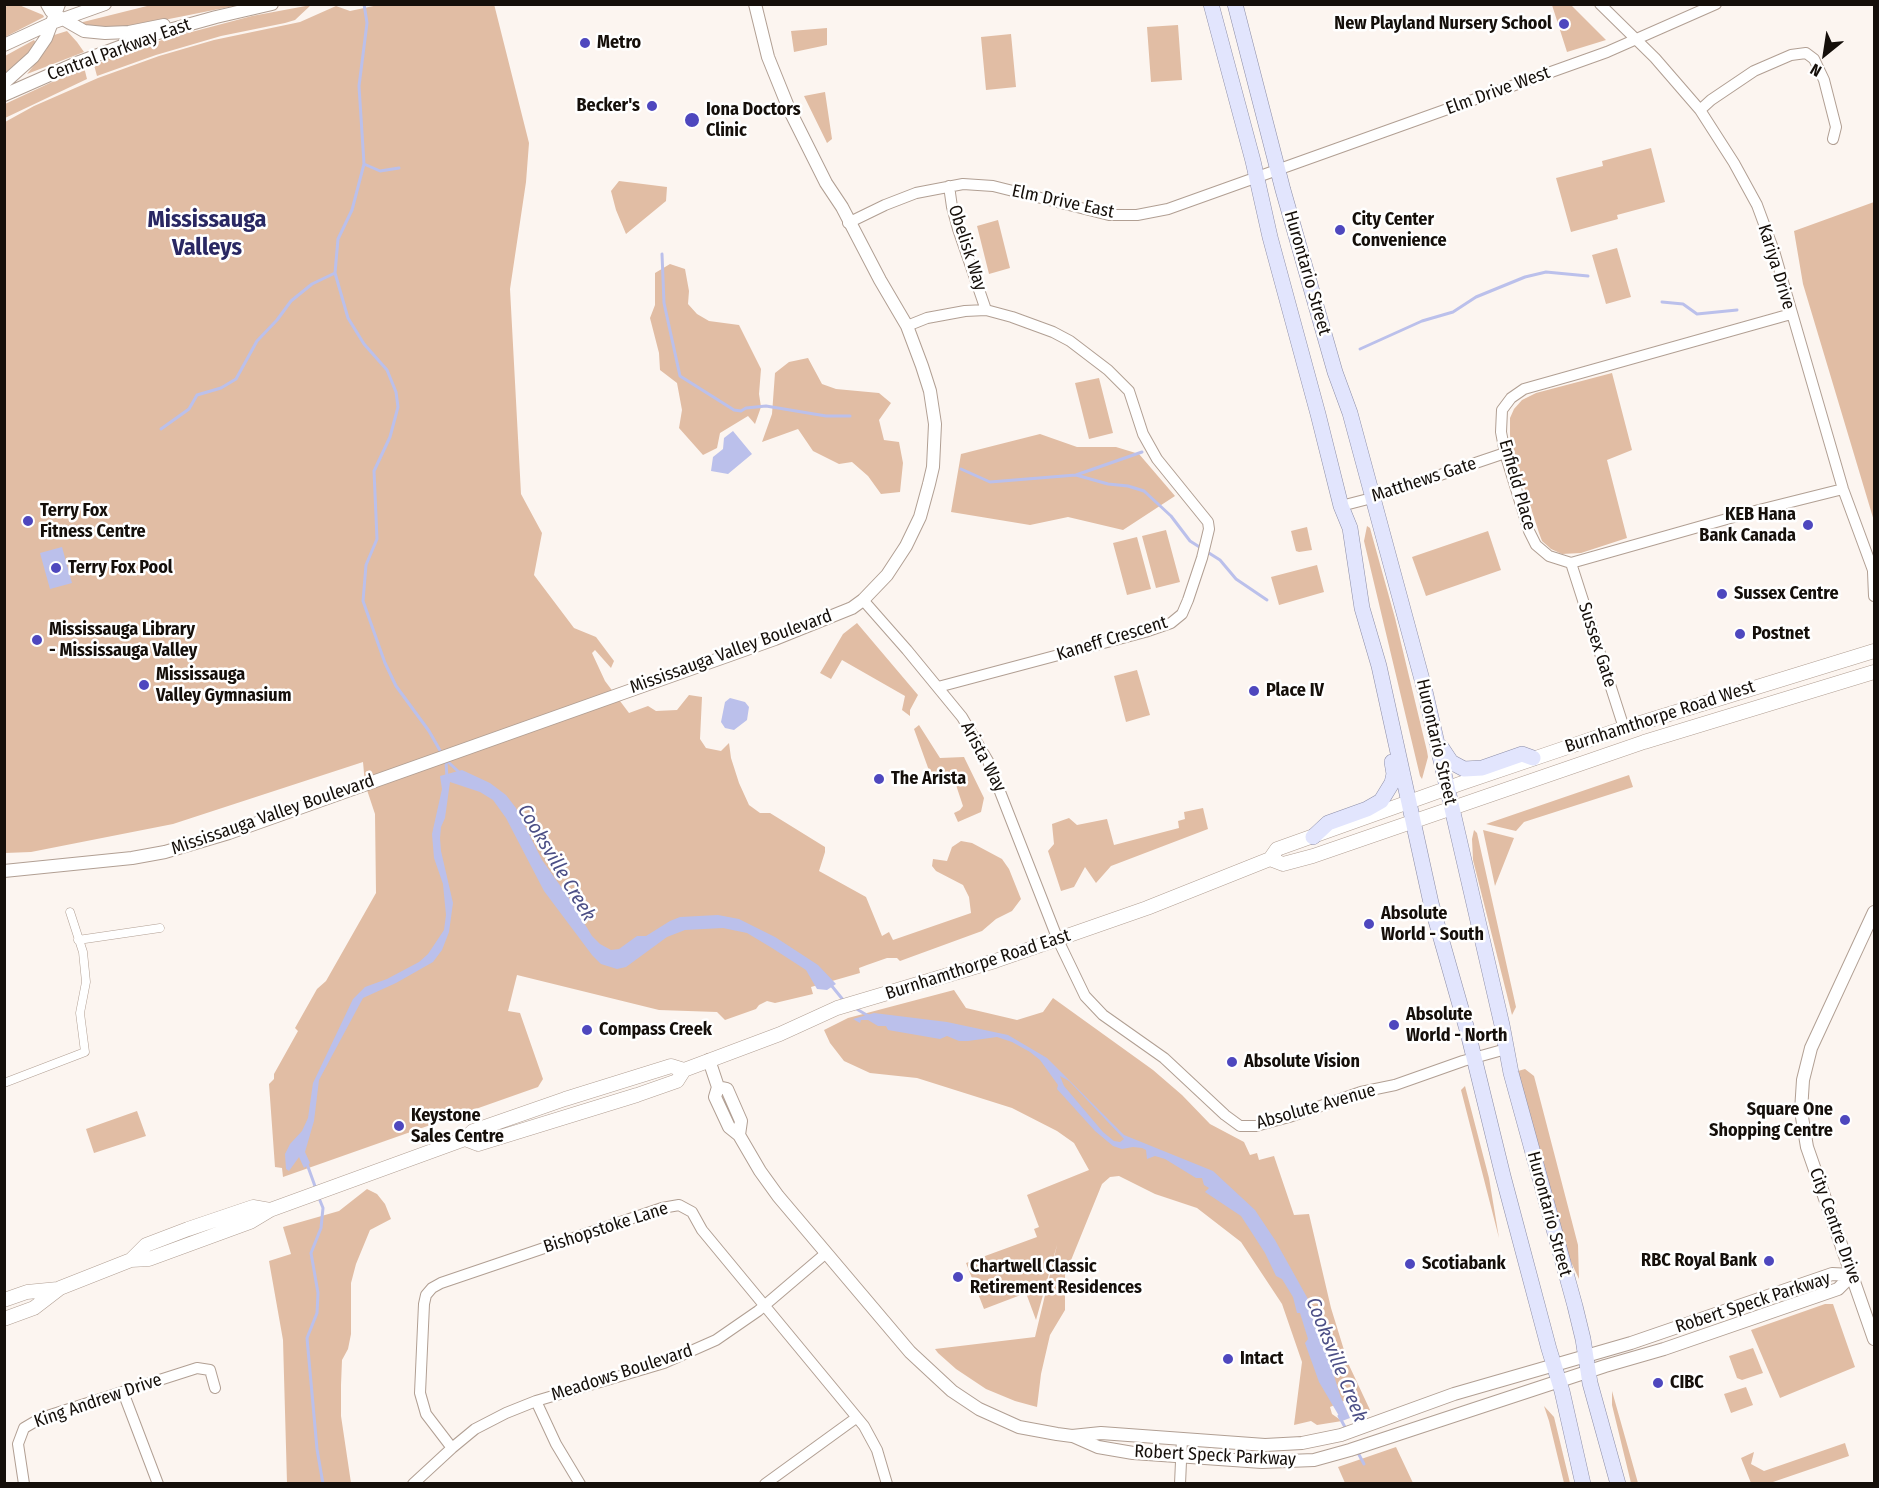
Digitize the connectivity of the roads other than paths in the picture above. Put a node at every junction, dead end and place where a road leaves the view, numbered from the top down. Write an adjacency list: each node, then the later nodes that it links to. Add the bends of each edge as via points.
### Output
1 (47, 4): 9 (street)
2 (105, 4): 9 (street)
3 (272, 4): 10 (street, Central Parkway East)
4 (754, 4): 20 (street, Mississauga Valley Boulevard, via 777,81)
5 (1211, 4): 18 (main road, Hurontario Street)
6 (1235, 4): 17 (main road, Hurontario Street)
7 (1600, 4): 11 (street, Kariya Drive)
8 (1716, 4): 11 (street, Elm Drive West)
9 (57, 16): 10 (street, via 84,31 105,33); 12 (street); 13 (street, via 33,57)
10 (216, 17): 14 (street, Central Parkway East, via 99,54)
11 (1636, 40): 15 (street, Kariya Drive); 17 (street, Elm Drive West)
12 (4, 45)
13 (4, 83)
14 (4, 95)
15 (1700, 110): 16 (street, via 1754,71 1791,55 1806,53 1814,59 1824,80 1836,127); 22 (street, Kariya Drive, via 1757,205)
16 (1833, 139)
17 (1278, 170): 18 (street, Elm Drive East); 26 (main road, Hurontario Street)
18 (1258, 178): 19 (street, Elm Drive East, via 1168,209 1137,215 1109,215 993,186); 27 (main road, Hurontario Street)
19 (950, 186): 20 (street, Elm Drive East, via 916,193); 21 (street, Obelisk Way, via 958,229)
20 (848, 223): 23 (street, Mississauga Valley Boulevard)
21 (986, 310): 23 (street, Kaneff Crescent, via 927,318); 35 (street, Kaneff Crescent, via 1070,341 1129,391 1143,434 1157,459 1208,522 1208,534 1182,614 1171,623)
22 (1791, 314): 24 (street, Enfield Place, via 1524,389 1510,398 1502,410); 25 (street, Kariya Drive)
23 (907, 326): 31 (street, Mississauga Valley Boulevard, via 930,391 935,424 933,467 920,517 906,546)
24 (1505, 453): 26 (street, Matthews Gate); 28 (street, Enfield Place, via 1536,545 1549,556)
25 (1843, 489): 28 (street); 29 (street, Kariya Drive)
26 (1372, 498): 27 (street, Matthews Gate); 36 (main road, Hurontario Street)
27 (1341, 506): 33 (main road, Hurontario Street, via 1350,528 1362,608)
28 (1571, 563): 37 (street, Sussex Gate)
29 (1874, 573): 30 (street, Kariya Drive)
30 (1875, 596)
31 (863, 600): 35 (street, Arista Way); 45 (street, Mississauga Valley Boulevard, via 852,608 736,654 229,833 132,858)
32 (1875, 651): 37 (main road, Burnhamthorpe Road West)
33 (1379, 666): 40 (main road, Hurontario Street); 43 (main road, via 1374,679 1394,774 1392,783 1374,806 1328,823)
34 (1875, 672): 41 (main road, Burnhamthorpe Road West, via 1644,742)
35 (938, 687): 50 (street, Arista Way, via 969,727 988,761)
36 (1426, 697): 38 (main road, via 1444,754 1451,762 1472,769 1522,754); 39 (main road, Hurontario Street)
37 (1624, 728): 38 (main road, Burnhamthorpe Road West)
38 (1533, 758): 39 (main road, Burnhamthorpe Road West)
39 (1447, 789): 40 (main road, Burnhamthorpe Road West); 41 (main road, Hurontario Street)
40 (1409, 803): 42 (main road, Hurontario Street); 43 (main road, Burnhamthorpe Road East)
41 (1451, 808): 42 (main road, Burnhamthorpe Road West); 51 (main road, Hurontario Street)
42 (1413, 821): 44 (main road, Burnhamthorpe Road East, via 1283,864); 52 (main road, Hurontario Street)
43 (1313, 837): 44 (main road, Burnhamthorpe Road East, via 1277,849)
44 (1270, 859): 50 (main road, Burnhamthorpe Road East)
45 (4, 870)
46 (70, 912): 49 (street)
47 (1875, 912): 56 (street, City Centre Drive, via 1811,1048 1801,1097 1807,1147)
48 (160, 928): 49 (street)
49 (78, 940): 54 (street, via 86,982 80,1012 85,1052)
50 (1058, 940): 52 (street, Absolute Avenue, via 1085,996 1102,1015 1164,1058 1240,1126 1289,1117); 53 (main road, Burnhamthorpe Road East, via 837,1008)
51 (1506, 1049): 52 (street, Absolute Avenue); 62 (main road, Hurontario Street)
52 (1473, 1058): 63 (main road, Hurontario Street)
53 (709, 1060): 55 (street, Robert Speck Parkway, via 718,1087 715,1097 729,1127); 57 (main road, Burnhamthorpe Road East, via 684,1070 677,1081 638,1095 478,1144 465,1139 270,1210 250,1222 149,1259 131,1260)
54 (4, 1083)
55 (825, 1254): 59 (street, Meadows Boulevard); 70 (street, Robert Speck Parkway, via 910,1352 952,1390 979,1409 1019,1427)
56 (1852, 1275): 61 (street, City Centre Drive); 62 (street, Robert Speck Parkway, via 1832,1274); 64 (street, Robert Speck Parkway, via 1838,1289)
57 (60, 1288): 58 (main road, Burnhamthorpe Road East, via 27,1292); 60 (main road, Burnhamthorpe Road East, via 34,1308)
58 (4, 1300)
59 (764, 1306): 68 (street, Meadows Boulevard, via 694,1351); 69 (street, Bishopstoke Lane); 72 (street, Bishopstoke Lane, via 702,1230 692,1212 679,1205 441,1283 426,1295 424,1304 420,1393 426,1414)
60 (4, 1319)
61 (1875, 1339)
62 (1586, 1356): 63 (street, Robert Speck Parkway); 64 (main road, Hurontario Street)
63 (1554, 1365): 65 (main road, Hurontario Street); 71 (street, Robert Speck Parkway, via 1454,1394 1341,1435 1302,1443 1265,1445)
64 (1588, 1371): 65 (street, Robert Speck Parkway); 82 (main road, Hurontario Street)
65 (1559, 1381): 73 (street, Robert Speck Parkway, via 1314,1460); 81 (main road, Hurontario Street)
66 (215, 1388): 67 (street, King Andrew Drive, via 210,1370 197,1368)
67 (123, 1392): 74 (street, King Andrew Drive, via 41,1418 24,1428 18,1444); 75 (street)
68 (536, 1401): 72 (street, Meadows Boulevard, via 476,1429); 77 (street)
69 (856, 1418): 78 (street); 79 (street, Bishopstoke Lane, via 877,1450)
70 (1072, 1436): 71 (street, Robert Speck Parkway, via 1101,1433); 73 (street, Robert Speck Parkway, via 1098,1448)
71 (1182, 1439): 73 (street)
72 (452, 1448): 76 (street, Meadows Boulevard)
73 (1182, 1457): 80 (street)
74 (24, 1484)
75 (158, 1484)
76 (413, 1484)
77 (580, 1484)
78 (765, 1484)
79 (887, 1484)
80 (1180, 1484)
81 (1583, 1484)
82 (1618, 1484)

